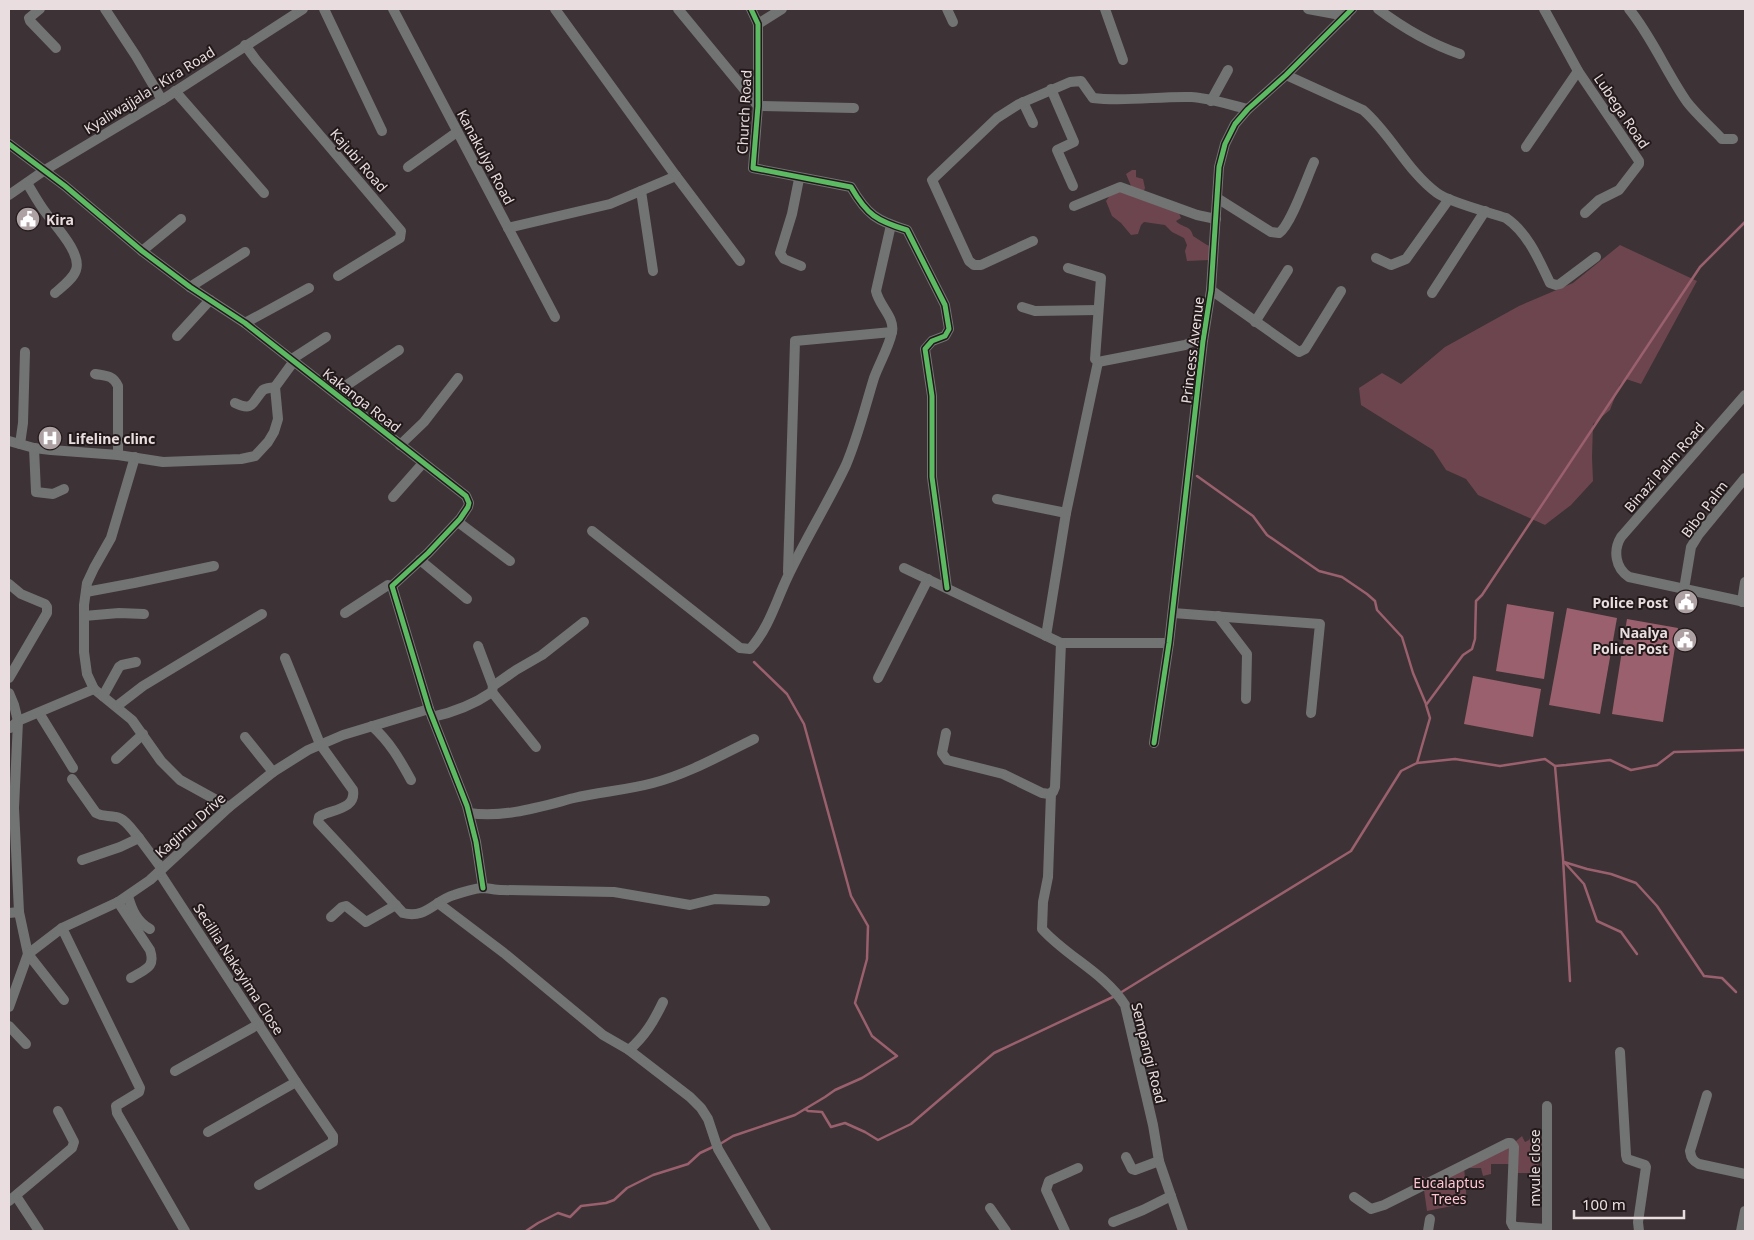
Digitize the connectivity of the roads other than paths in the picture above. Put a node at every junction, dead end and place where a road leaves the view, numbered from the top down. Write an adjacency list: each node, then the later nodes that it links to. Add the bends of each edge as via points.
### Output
1 (40, 9): 21 (street, via 30,21)
2 (105, 9): 29 (street)
3 (303, 9): 16 (street, Kyaliwajjala - Kira Road)
4 (324, 9): 36 (street)
5 (393, 9): 37 (street, Kanakulya Road)
6 (556, 9): 44 (street)
7 (678, 9): 32 (street)
8 (751, 9): 19 (street, Church Road)
9 (782, 9): 19 (street)
10 (947, 9): 18 (street)
11 (1104, 9): 23 (street)
12 (1308, 9): 17 (street)
13 (1378, 9): 22 (street, via 1393,21 1446,50)
14 (1544, 9): 25 (street, Lubega Road)
15 (1630, 9): 38 (street, via 1689,104 1722,139)
16 (290, 12): 20 (street, Kyaliwajjala - Kira Road)
17 (1349, 12): 26 (street, Princess Avenue)
18 (952, 22)
19 (758, 24): 32 (street, Church Road)
20 (245, 45): 28 (street, Kyaliwajjala - Kira Road); 70 (street, Kajubi Road, via 401,232 400,238)
21 (56, 48)
22 (1460, 54)
23 (1123, 60)
24 (1228, 70): 30 (street)
25 (1578, 70): 40 (street); 55 (street, Lubega Road, via 1639,161 1619,190 1599,200)
26 (1286, 75): 34 (street, Princess Avenue); 52 (street, via 1363,110 1416,173)
27 (1051, 89): 30 (street, via 1081,81 1093,98 1104,100 1194,97); 31 (street); 47 (street, via 1074,142 1057,150)
28 (175, 91): 29 (street, Kyaliwajjala - Kira Road); 49 (street)
29 (162, 100): 43 (street, Kyaliwajjala - Kira Road)
30 (1211, 101): 34 (street)
31 (1023, 102): 35 (street); 60 (street, via 997,118 932,180 969,261 974,265 981,265)
32 (758, 106): 33 (street); 45 (street, Church Road, via 753,168)
33 (854, 108)
34 (1248, 109): 51 (street, Princess Avenue, via 1224,144)
35 (1033, 123)
36 (382, 131)
37 (458, 132): 42 (street); 59 (street, Kanakulya Road)
38 (1733, 139)
39 (9, 144): 43 (street, Kakanga Road)
40 (1526, 146)
41 (1314, 162): 51 (street, via 1280,233 1271,232)
42 (408, 167)
43 (46, 170): 46 (street, Kyaliwajjala - Kira Road); 61 (street, Kakanga Road)
44 (676, 176): 48 (street); 65 (street)
45 (799, 178): 58 (street, Church Road, via 851,188 870,214); 66 (street, via 780,253 784,259)
46 (27, 183): 50 (street, Kyaliwajjala - Kira Road); 75 (street, via 76,260 73,276)
47 (1073, 186)
48 (641, 191): 59 (street, via 610,204); 69 (street)
49 (264, 193)
50 (9, 195)
51 (1217, 198): 57 (street, Princess Avenue)
52 (1449, 199): 54 (street); 64 (street, via 1406,259 1391,265)
53 (1074, 206): 57 (street, via 1120,187)
54 (1485, 211): 63 (street, via 1515,224 1550,282 1556,285); 76 (street)
55 (1584, 213)
56 (181, 219): 61 (street)
57 (1216, 219): 73 (street, Princess Avenue)
58 (891, 225): 84 (street, via 876,291 892,321); 120 (street, Church Road, via 908,230 946,305 948,328 945,336 932,340 925,349 932,396 932,477)
59 (508, 228): 80 (street, Kanakulya Road)
60 (1033, 241)
61 (142, 251): 71 (street, Kakanga Road)
62 (245, 252): 71 (street)
63 (1596, 257)
64 (1376, 258)
65 (740, 261)
66 (801, 266)
67 (1068, 268): 79 (street, via 1101,278)
68 (1288, 270): 82 (street)
69 (653, 271)
70 (338, 276)
71 (190, 287): 77 (street, Kakanga Road)
72 (309, 288): 81 (street)
73 (1211, 290): 82 (street); 83 (street, Princess Avenue)
74 (1341, 290): 82 (street, via 1302,352)
75 (55, 293)
76 (1432, 293)
77 (210, 300): 81 (street, Kakanga Road); 85 (street)
78 (1022, 307): 79 (street, via 1035,311)
79 (1098, 310): 90 (street, via 1095,359)
80 (555, 318)
81 (245, 322): 89 (street, Kakanga Road)
82 (1255, 322)
83 (1204, 329): 90 (street, via 1196,340 1185,345); 126 (street, Princess Avenue)
84 (892, 332): 115 (street, via 849,457); 115 (street, via 794,341)
85 (177, 336)
86 (326, 337): 89 (street)
87 (400, 350): 94 (street)
88 (26, 352): 98 (street, via 24,423)
89 (293, 360): 93 (street); 94 (street, Kakanga Road)
90 (1098, 362): 108 (street)
91 (95, 374): 101 (street, via 111,377 118,386)
92 (458, 378): 99 (street, via 428,418)
93 (275, 387): 96 (street, via 263,390 248,407); 102 (street, via 278,419 268,442 255,456 163,462)
94 (335, 393): 99 (street, Kakanga Road)
95 (1745, 395): 121 (street, Binazi Palm Road, via 1621,537 1616,548 1618,562 1629,577)
96 (235, 403)
97 (9, 441): 98 (street)
98 (20, 444): 100 (street)
99 (400, 445): 103 (street, Kakanga Road)
100 (34, 448): 101 (street); 105 (street, via 36,492 53,494)
101 (118, 455): 102 (street)
102 (135, 457): 122 (street, via 111,538 94,568)
103 (423, 463): 106 (street); 109 (street, Kakanga Road, via 466,496 468,508)
104 (1745, 478): 121 (street, Bibo Palm, via 1691,547)
105 (64, 489)
106 (393, 497)
107 (997, 500): 108 (street)
108 (1066, 513): 132 (street)
109 (458, 522): 111 (street, Kakanga Road); 112 (street)
110 (592, 531): 115 (street, via 740,648 750,649 757,641)
111 (420, 560): 119 (street, Kakanga Road); 123 (street)
112 (510, 561)
113 (214, 566): 122 (street)
114 (904, 568): 116 (street)
115 (788, 576)
116 (928, 579): 120 (street); 139 (street)
117 (1745, 582): 124 (street)
118 (9, 584): 138 (street, via 45,604 47,613)
119 (392, 586): 125 (street, Kakanga Road); 147 (street)
120 (947, 588): 132 (street)
121 (1684, 589): 124 (street)
122 (86, 592): 129 (street)
123 (466, 599)
124 (1744, 602)
125 (346, 613)
126 (1173, 613): 130 (street); 134 (street, Princess Avenue)
127 (144, 614): 129 (street)
128 (262, 614): 145 (street, via 143,686)
129 (84, 616): 141 (street, via 84,652 87,674)
130 (1218, 616): 144 (street, via 1247,654); 148 (street, via 1320,624)
131 (584, 622): 140 (street, Kagimu Drive)
132 (1046, 636): 133 (street)
133 (1061, 643): 134 (street); 163 (street, via 1055,788)
134 (1169, 643): 156 (street, Princess Avenue)
135 (478, 646): 140 (street)
136 (285, 658): 155 (street)
137 (136, 662): 143 (street, via 119,667)
138 (9, 678)
139 (878, 678)
140 (492, 689): 147 (street, Kagimu Drive, via 476,703 460,710); 157 (street)
141 (94, 690): 143 (street); 146 (street)
142 (9, 693): 149 (street, via 14,705)
143 (104, 696): 145 (street)
144 (1246, 699)
145 (117, 706): 151 (street)
146 (39, 713): 149 (street); 159 (street)
147 (431, 713): 150 (street, Kagimu Drive); 165 (street)
148 (1311, 713)
149 (14, 726): 166 (street)
150 (372, 726): 155 (street, Kagimu Drive); 162 (street, via 391,746)
151 (143, 734): 158 (street); 164 (street, via 161,761 180,780)
152 (946, 734): 163 (street, via 942,753 947,760 991,770 1042,793)
153 (245, 737): 160 (street)
154 (754, 739): 165 (street, via 686,772 651,784 540,808 480,815)
155 (320, 744): 160 (street, Kagimu Drive); 175 (street, via 351,786 354,798 350,804 322,815 318,822)
156 (1154, 744)
157 (536, 747)
158 (116, 759)
159 (73, 768)
160 (273, 772): 164 (street, Kagimu Drive)
161 (72, 779): 167 (street, Secillia Nakayima Close, via 96,813 122,819)
162 (411, 780)
163 (1051, 793): 197 (street, Sempangi Road, via 1048,877 1042,929 1109,985 1125,1005)
164 (230, 807): 169 (street, Kagimu Drive)
165 (469, 813): 170 (street)
166 (12, 818): 176 (street)
167 (139, 838): 168 (street); 169 (street, Secillia Nakayima Close)
168 (82, 860)
169 (160, 871): 171 (street, Kagimu Drive); 185 (street, Secillia Nakayima Close)
170 (483, 888): 172 (street, via 614,892 690,905 715,900); 174 (street, via 453,895)
171 (128, 896): 173 (street, Kagimu Drive); 179 (street, via 134,913 143,925)
172 (766, 901)
173 (118, 902): 178 (street, Kagimu Drive); 181 (street, via 153,958 149,967)
174 (438, 903): 175 (street, via 416,915 403,913); 188 (street, via 602,1035)
175 (396, 905): 177 (street, via 366,922 346,906)
176 (14, 913): 180 (street)
177 (331, 917)
178 (62, 928): 180 (street, Kagimu Drive); 210 (street, via 140,1088 139,1092 116,1106 116,1113)
179 (150, 928)
180 (28, 954): 182 (street); 184 (street)
181 (131, 978)
182 (64, 1000)
183 (663, 1002): 188 (street, via 642,1038)
184 (9, 1007)
185 (258, 1024): 190 (street); 191 (street, Secillia Nakayima Close)
186 (9, 1026): 187 (street)
187 (26, 1044)
188 (629, 1050): 211 (street, via 701,1108 718,1149)
189 (1620, 1052): 216 (street, via 1626,1155 1627,1159 1646,1167)
190 (175, 1071)
191 (296, 1082): 195 (street); 200 (street, Secillia Nakayima Close, via 328,1127 333,1142)
192 (1707, 1095): 199 (street, via 1691,1156 1699,1164)
193 (1547, 1106): 208 (street, mvule close)
194 (58, 1111): 203 (street, via 74,1144)
195 (208, 1132)
196 (1126, 1157): 197 (street, via 1135,1170)
197 (1159, 1161): 201 (street, Sempangi Road)
198 (1078, 1168): 213 (street, via 1049,1181 1047,1185 1046,1190)
199 (1745, 1174)
200 (259, 1185)
201 (1171, 1196): 207 (street); 214 (street, Sempangi Road)
202 (1354, 1197): 208 (street, via 1371,1209 1384,1205 1511,1143 1514,1147 1511,1222 1517,1227)
203 (12, 1198): 209 (street)
204 (990, 1208): 212 (street)
205 (1745, 1211): 217 (street)
206 (1430, 1218): 215 (street)
207 (1113, 1222)
208 (1547, 1230)
209 (39, 1231)
210 (185, 1231)
211 (766, 1231)
212 (1006, 1231)
213 (1065, 1231)
214 (1183, 1231)
215 (1428, 1231)
216 (1639, 1231)
217 (1741, 1231)

